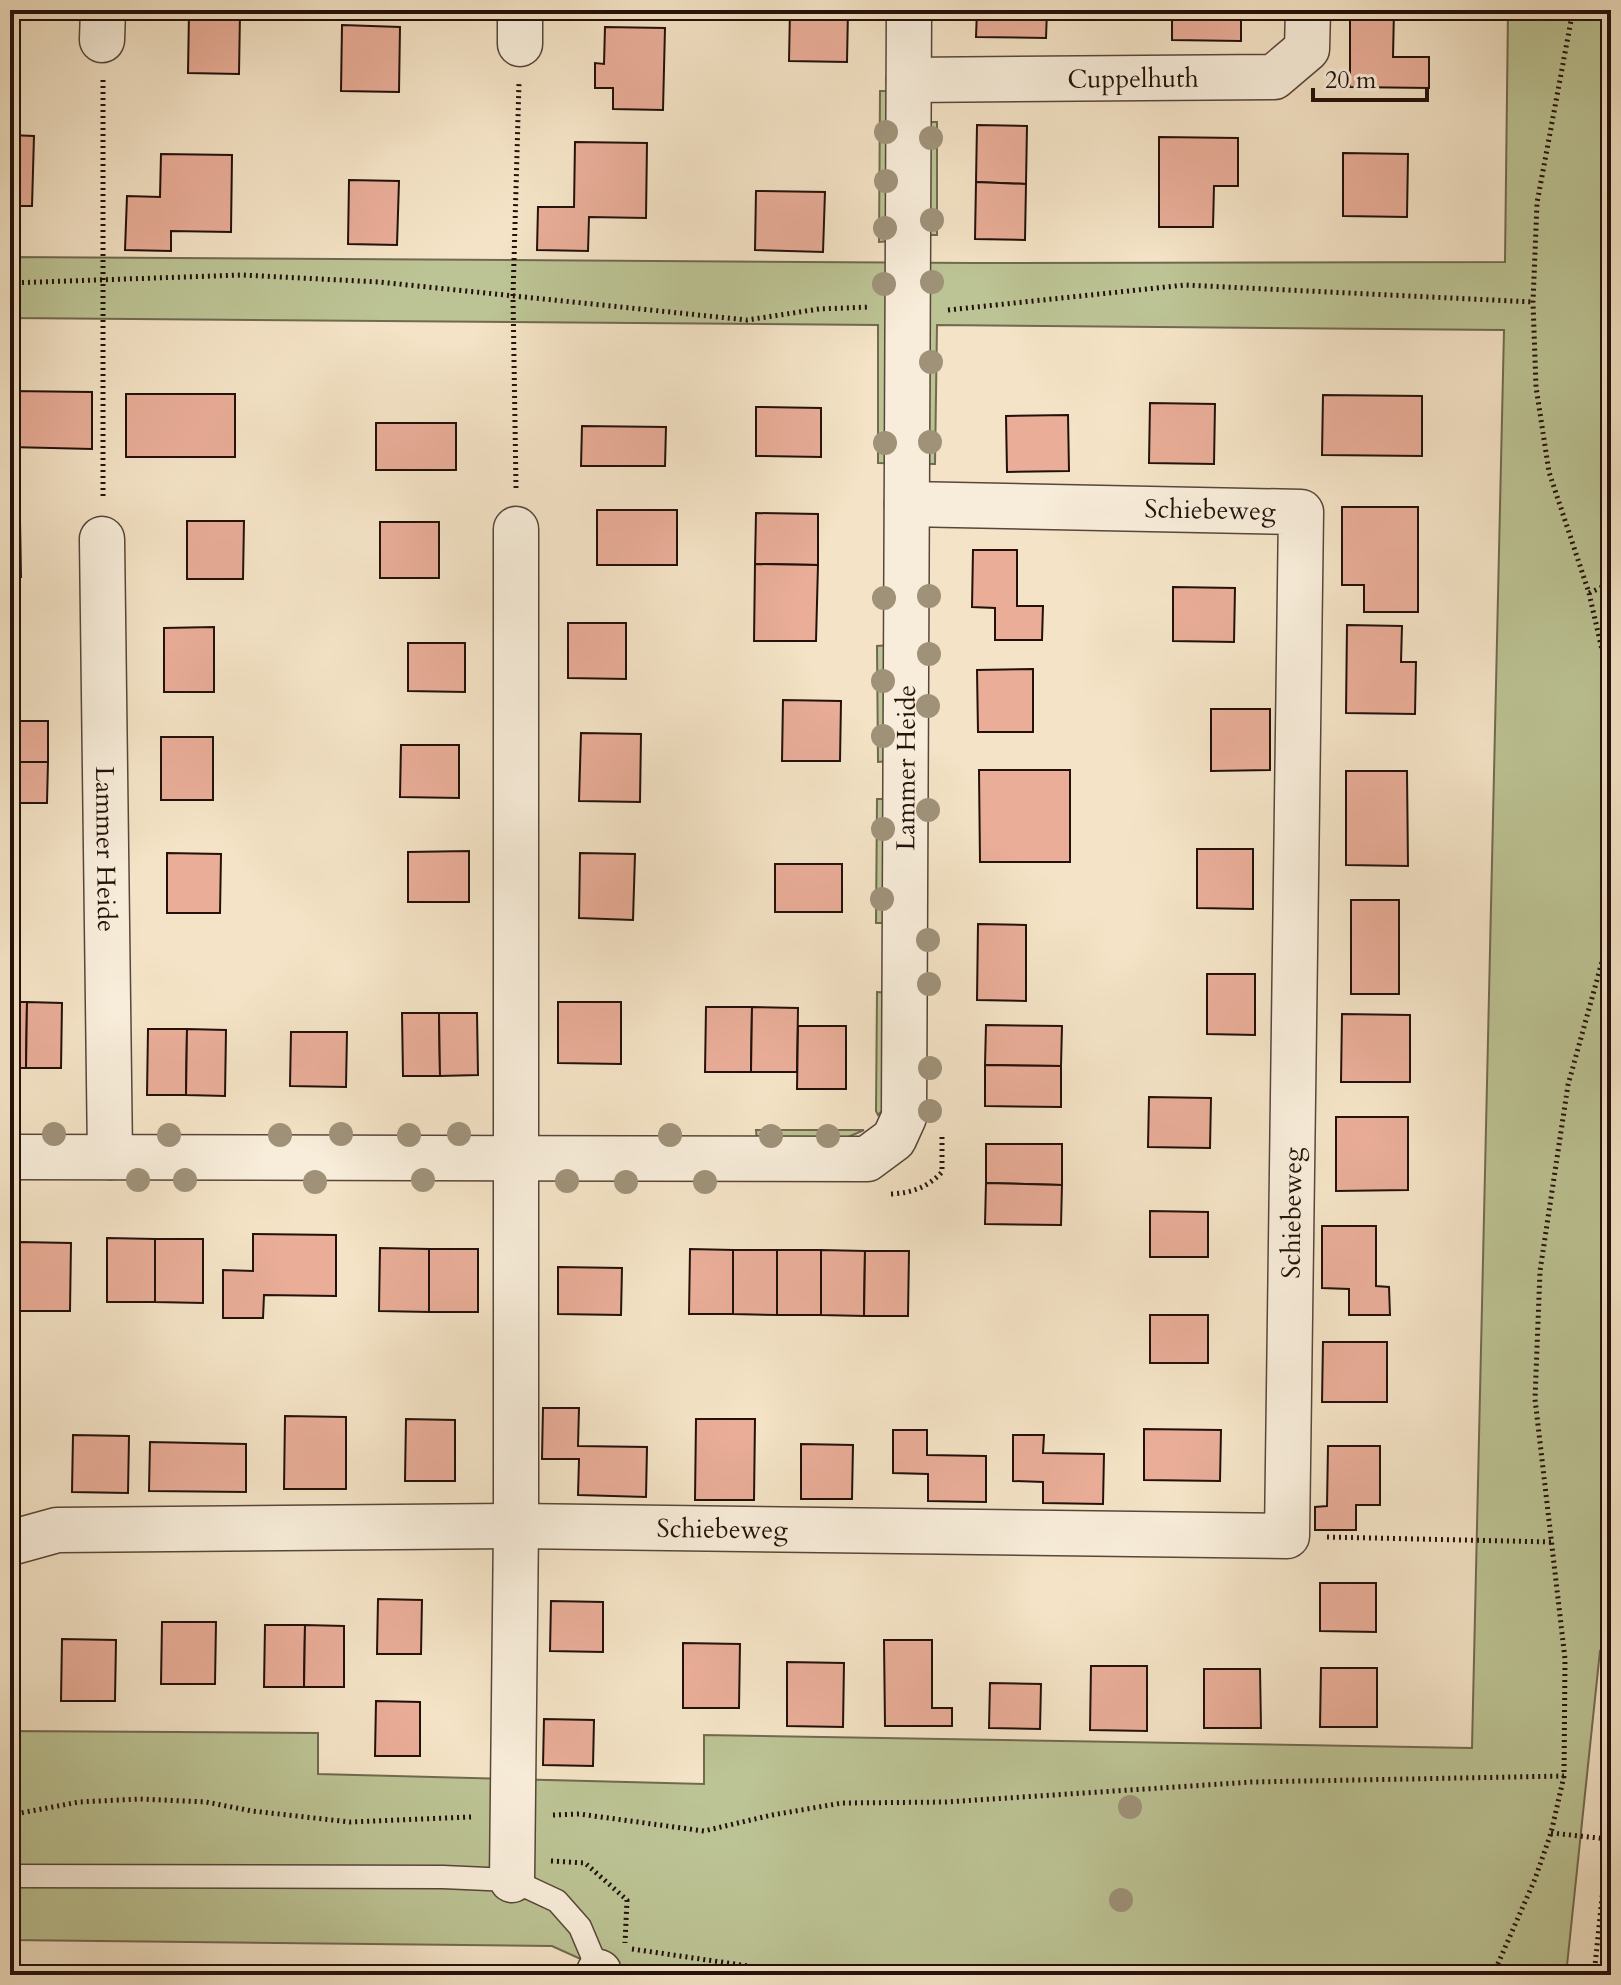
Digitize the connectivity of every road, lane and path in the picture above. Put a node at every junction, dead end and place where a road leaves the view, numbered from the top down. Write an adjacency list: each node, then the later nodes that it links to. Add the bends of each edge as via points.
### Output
1 (909, 10): 6 (street, Lammer Heide)
2 (1308, 10): 6 (street, Cuppelhuth, via 1307,49 1274,77)
3 (1573, 10): 10 (path, via 1537,203)
4 (103, 25): 7 (path)
5 (520, 27): 9 (path)
6 (909, 80): 11 (street, Lammer Heide)
7 (104, 281): 8 (path); 9 (path, via 242,275); 14 (path)
8 (10, 283)
9 (513, 296): 11 (path, via 747,320 819,309); 13 (path)
10 (1533, 302): 11 (path, via 1185,285); 16 (path, via 1536,387 1549,472)
11 (884, 313): 12 (street, Lammer Heide)
12 (907, 504): 22 (street, Lammer Heide, via 904,1117 894,1139 867,1159); 25 (street, Schiebeweg, via 1301,512)
13 (516, 529): 22 (street)
14 (102, 539): 21 (street, Lammer Heide)
15 (1611, 583): 16 (path)
16 (1589, 593): 17 (path)
17 (1611, 689)
18 (1611, 929): 26 (path, via 1568,1085 1540,1271 1535,1399)
19 (942, 1132): 23 (path, via 942,1172 931,1184)
20 (10, 1157): 21 (street, Lammer Heide)
21 (110, 1157): 22 (street, Lammer Heide)
22 (516, 1158): 24 (street)
23 (882, 1195)
24 (516, 1526): 25 (street, Schiebeweg); 27 (street, Schiebeweg, via 57,1530); 31 (street)
25 (1287, 1536): 26 (path)
26 (1553, 1542): 28 (path, via 1565,1659)
27 (10, 1543)
28 (1564, 1776): 31 (path, via 1252,1782 946,1802 842,1803 704,1831 579,1814); 32 (path)
29 (1611, 1811): 33 (path)
30 (10, 1815): 31 (path, via 79,1802 140,1799 206,1802 350,1822)
31 (514, 1816): 34 (street)
32 (1551, 1833): 33 (path); 38 (path)
33 (1608, 1839): 39 (path)
34 (512, 1869): 35 (lane, via 443,1877); 36 (lane, via 557,1901 580,1927); 37 (path, via 585,1863 627,1900 625,1948)
35 (10, 1876)
36 (599, 1973)
37 (784, 1975)
38 (1493, 1975)
39 (1594, 1975)

